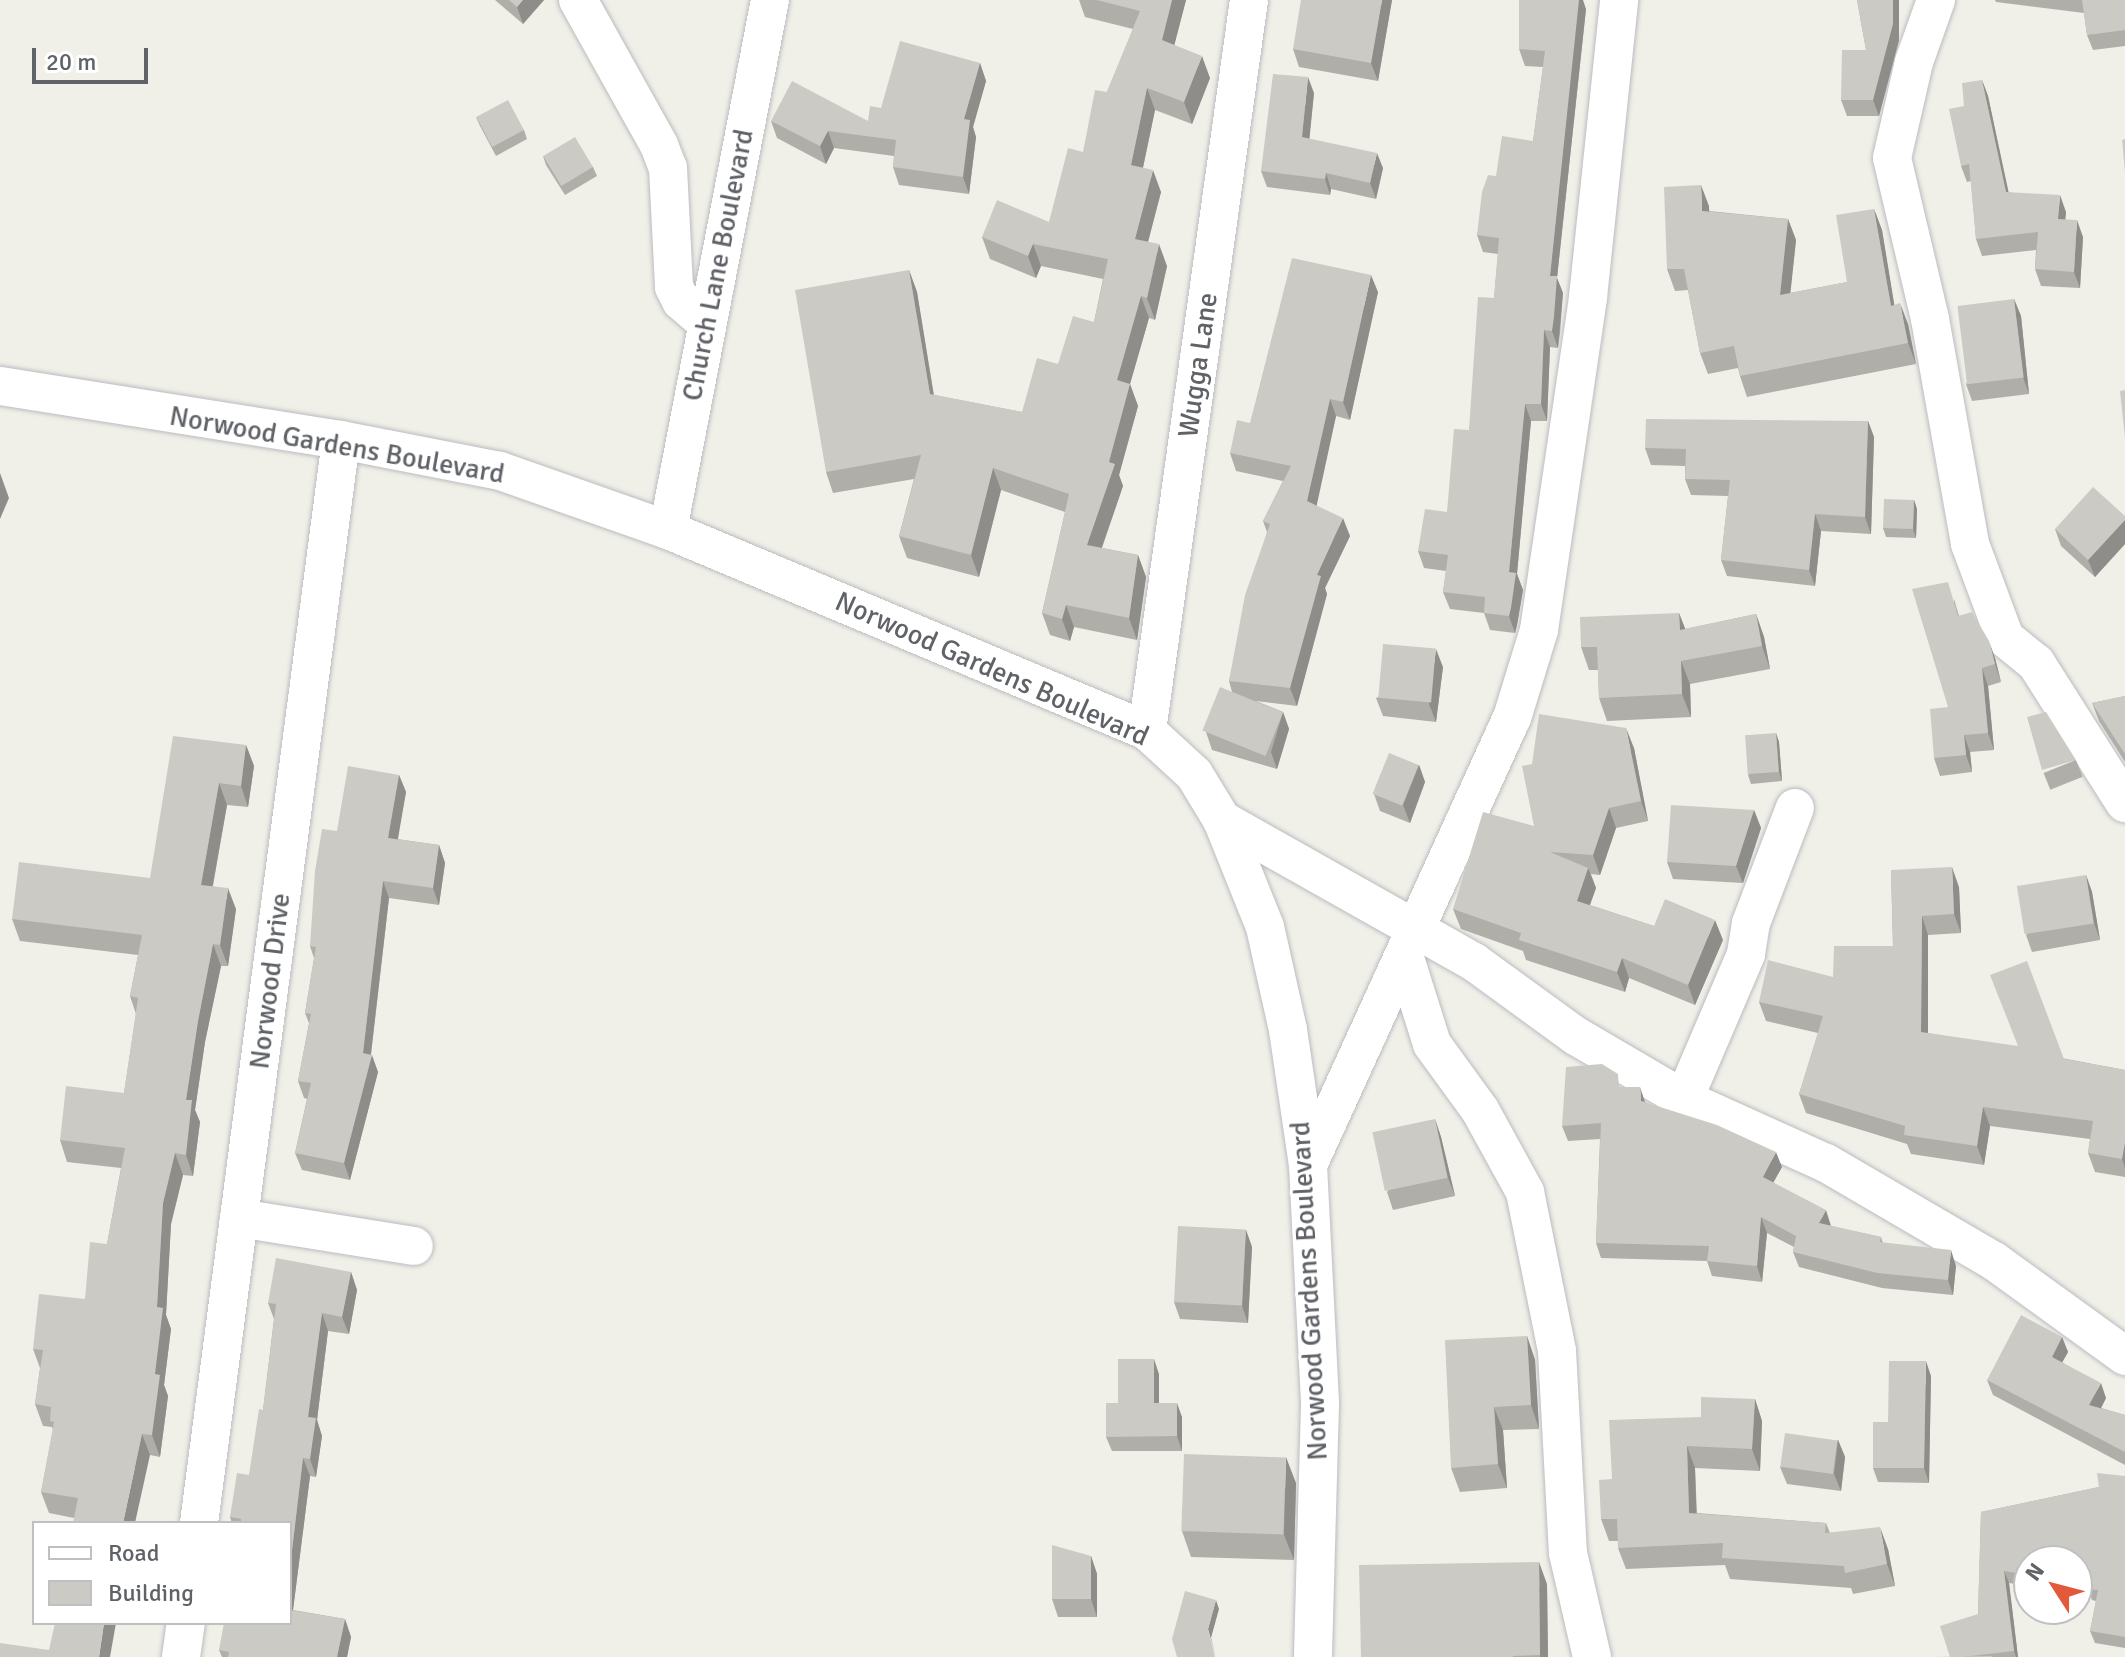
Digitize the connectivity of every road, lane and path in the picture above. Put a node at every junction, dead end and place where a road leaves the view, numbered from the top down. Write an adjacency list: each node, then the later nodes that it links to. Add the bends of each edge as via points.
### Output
1 (578, 0): 6 (street, via 659,145 668,168 674,287 681,301)
2 (770, 0): 6 (street, Church Lane Boulevard)
3 (1249, 0): 10 (street, Wugga Lane)
4 (1619, 0): 14 (street, via 1588,297 1539,630 1512,718)
5 (1936, 0): 11 (street, via 1914,62 1892,158 1930,319 1970,544 2005,638 2036,663)
6 (707, 324): 9 (street, Church Lane Boulevard)
7 (0, 386): 8 (street, Norwood Gardens Boulevard)
8 (341, 440): 9 (street, Norwood Gardens Boulevard, via 500,471); 17 (street, Norwood Drive)
9 (668, 530): 10 (street, Norwood Gardens Boulevard)
10 (1147, 731): 13 (street, Norwood Gardens Boulevard, via 1194,774)
11 (2125, 803)
12 (1795, 808): 15 (street, via 1751,923 1746,954)
13 (1222, 820): 14 (street); 16 (street, Norwood Gardens Boulevard, via 1265,927 1288,1030)
14 (1409, 943): 15 (street, via 1474,962 1576,1036); 16 (street); 24 (street, via 1432,1044 1480,1110 1525,1192 1557,1351 1568,1553)
15 (1684, 1099): 19 (street, via 1826,1163 1955,1238)
16 (1308, 1165): 23 (street, Norwood Gardens Boulevard, via 1320,1404)
17 (239, 1218): 18 (street); 20 (street, Norwood Drive)
18 (414, 1246)
19 (2125, 1356)
20 (199, 1521)
21 (186, 1625): 22 (street)
22 (181, 1657)
23 (1313, 1657)
24 (1592, 1657)

